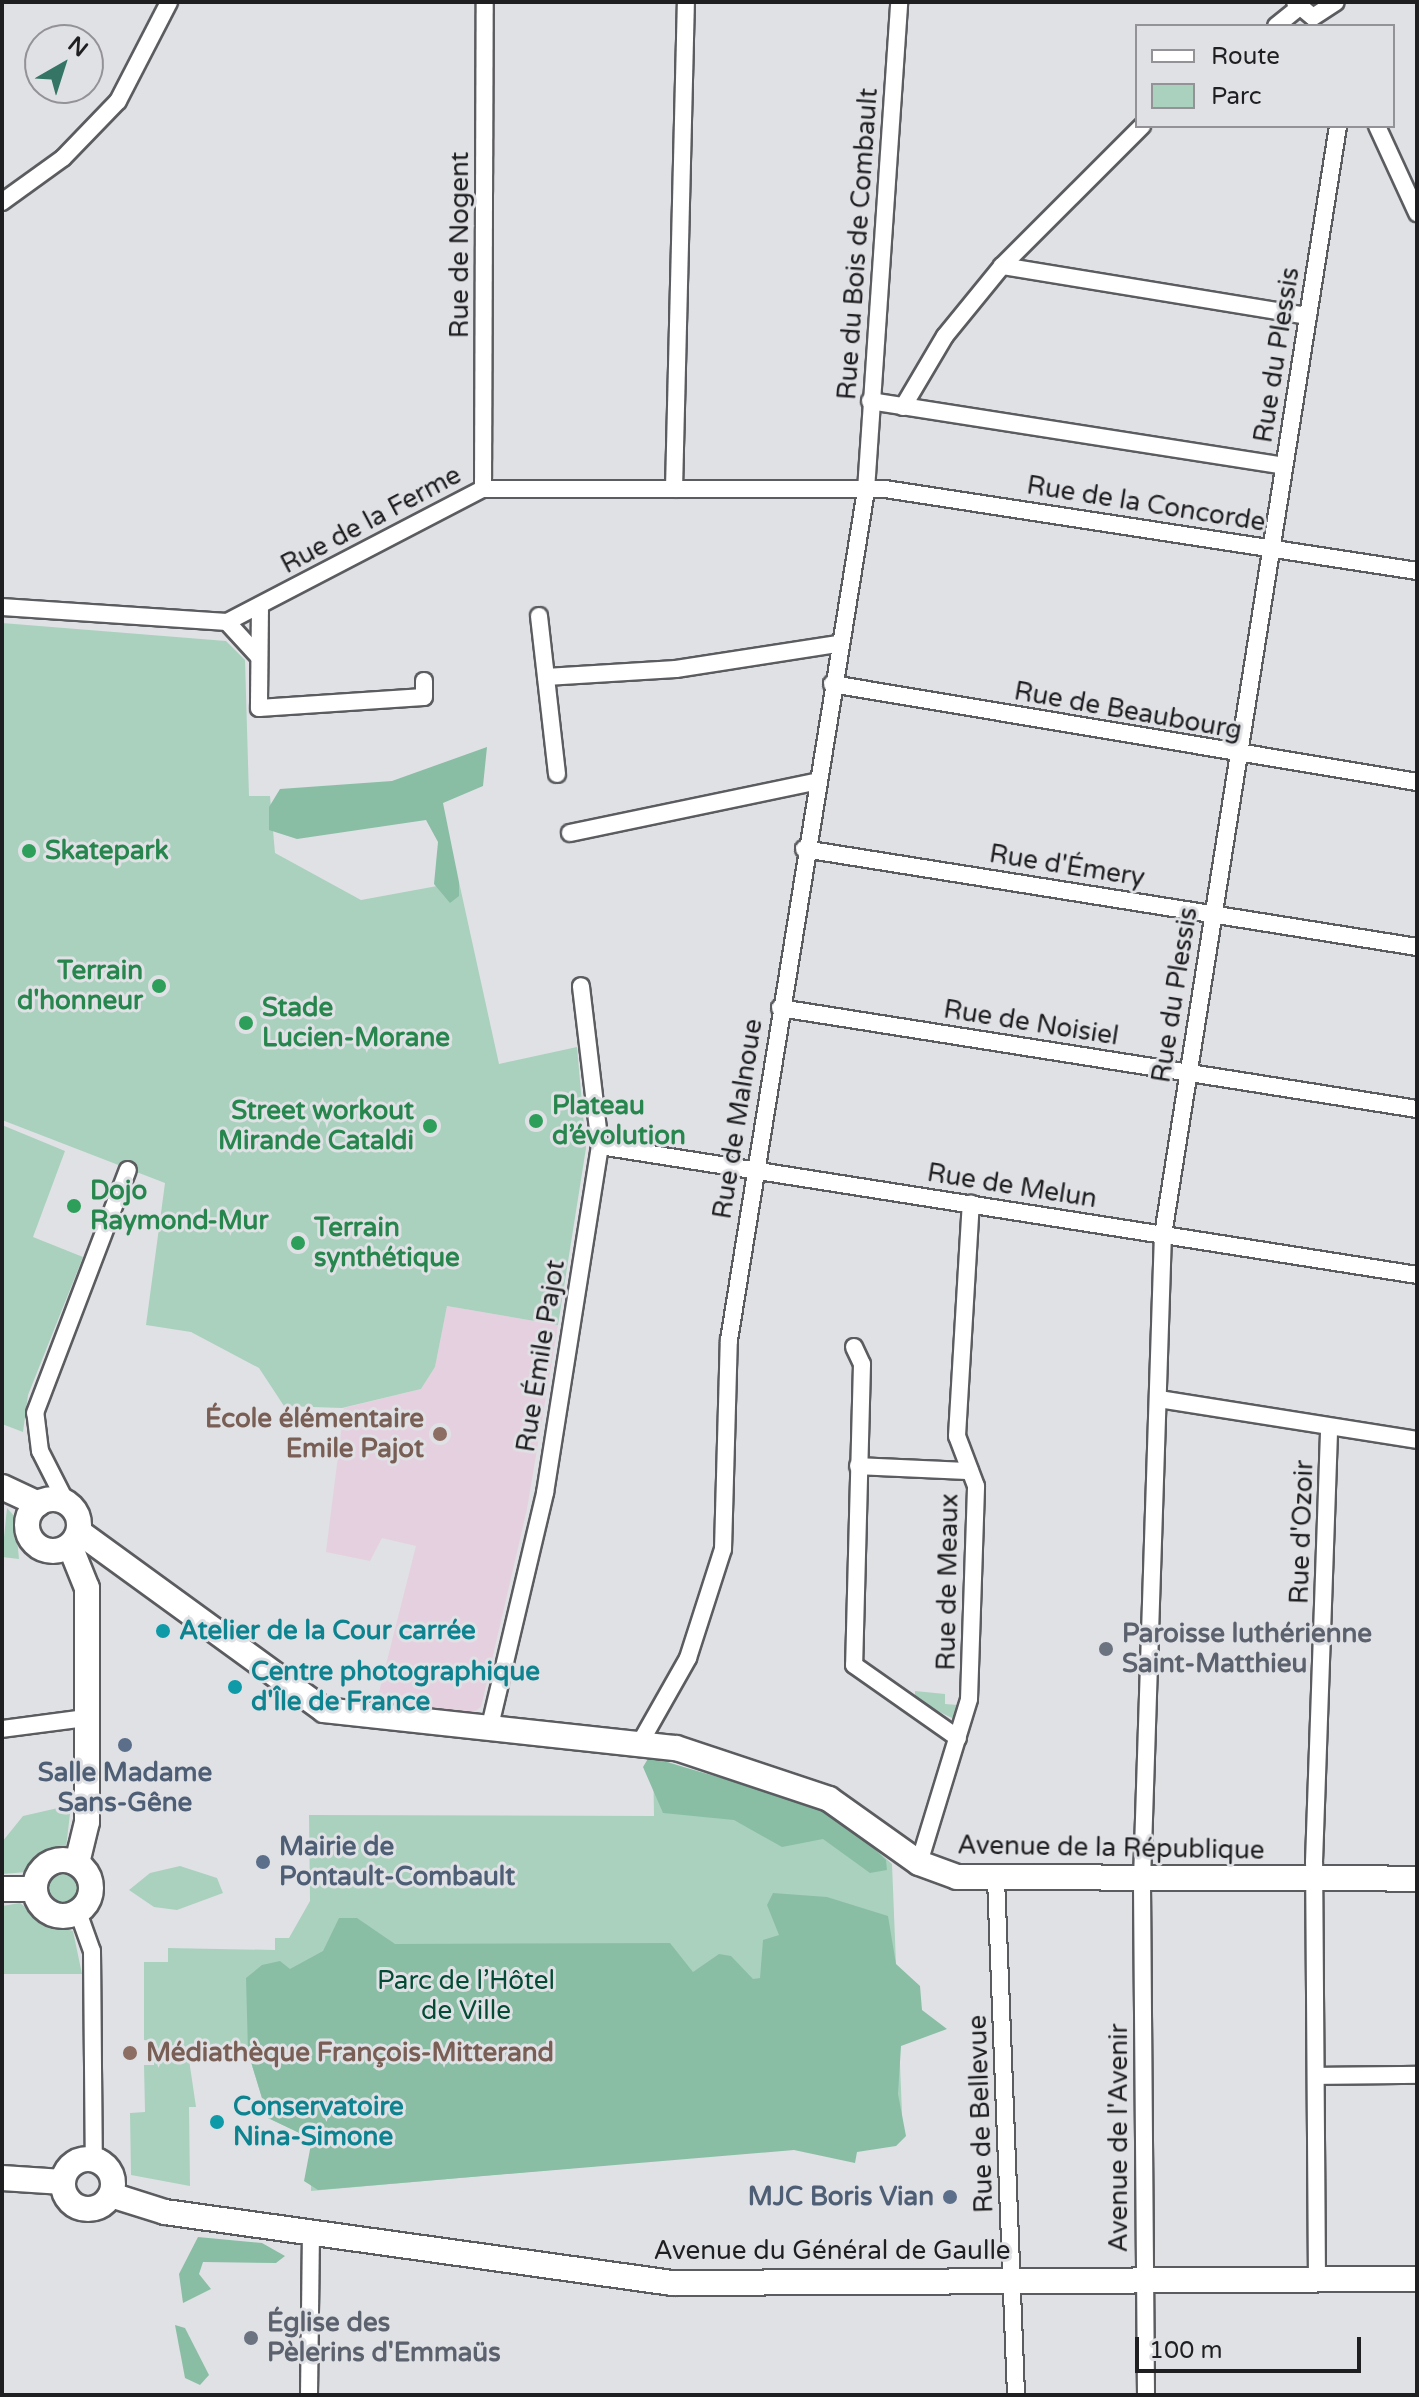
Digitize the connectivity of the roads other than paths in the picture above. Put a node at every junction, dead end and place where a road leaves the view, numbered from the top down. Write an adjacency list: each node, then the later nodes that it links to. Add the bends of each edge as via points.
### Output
1 (169, 2): 11 (street, via 118,101 63,158)
2 (485, 2): 18 (street, Rue de Nogent)
3 (686, 2): 19 (street)
4 (899, 2): 15 (street, Rue du Bois de Combault)
5 (1296, 5): 6 (street); 7 (street)
6 (1331, 14)
7 (1278, 24)
8 (1140, 128): 13 (street)
9 (1338, 128): 14 (street, Rue du Plessis)
10 (1378, 128): 12 (street)
11 (2, 202)
12 (1417, 213)
13 (1002, 266): 14 (street); 16 (street, via 945,336)
14 (1308, 316): 17 (street, Rue du Plessis)
15 (870, 401): 16 (street); 20 (street, Rue du Bois de Combault)
16 (903, 407): 17 (street)
17 (1283, 466): 21 (street, Rue du Plessis)
18 (483, 489): 19 (street, Rue de la Ferme); 23 (street, Rue de la Ferme)
19 (674, 489): 20 (street, Rue de la Ferme)
20 (866, 490): 21 (street, Rue de la Concorde); 27 (street, Rue de Malnoue)
21 (1269, 547): 22 (street, Rue de la Concorde); 32 (street, Rue du Plessis)
22 (1417, 571)
23 (260, 606): 26 (street, Rue de la Ferme); 28 (street)
24 (2, 607): 26 (street, Rue de la Ferme)
25 (539, 616): 29 (street)
26 (227, 622): 28 (street)
27 (838, 644): 29 (street, via 676,669); 31 (street, Rue de Malnoue)
28 (259, 657): 30 (street, via 259,708 424,697)
29 (546, 677): 33 (street)
30 (424, 681)
31 (832, 684): 32 (street, Rue de Beaubourg); 34 (street, Rue de Malnoue)
32 (1238, 754): 35 (street, Rue de Beaubourg); 38 (street, Rue du Plessis)
33 (557, 774)
34 (815, 782): 36 (street); 37 (street, Rue de Malnoue)
35 (1417, 782)
36 (570, 833)
37 (804, 849): 38 (street, Rue d'Émery); 41 (street, Rue de Malnoue)
38 (1212, 913): 39 (street, Rue d'Émery); 42 (street, Rue du Plessis)
39 (1417, 947)
40 (581, 986): 44 (street, Rue Émile Pajot)
41 (780, 1008): 42 (street, Rue de Noisiel); 46 (street, Rue de Malnoue)
42 (1187, 1072): 43 (street, Rue de Noisiel); 48 (street, Rue du Plessis)
43 (1417, 1109)
44 (600, 1146): 46 (street, Rue de Melun); 63 (street, Rue Émile Pajot, via 545,1493)
45 (128, 1170): 58 (street, via 35,1413 40,1451)
46 (754, 1173): 47 (street, Rue de Melun); 65 (street, Rue de Malnoue, via 725,1386 723,1549 688,1658)
47 (971, 1203): 48 (street, Rue de Melun); 55 (street, Rue de Meaux, via 957,1436)
48 (1163, 1235): 49 (street, Rue de Melun); 51 (street, Rue du Plessis)
49 (1417, 1275)
50 (854, 1347): 54 (street, via 862,1364)
51 (1159, 1399): 52 (street); 71 (street, Rue du Plessis)
52 (1329, 1427): 53 (street); 68 (street, Rue d'Ozoir)
53 (1417, 1440)
54 (858, 1466): 55 (street); 64 (street, via 854,1665)
55 (970, 1471): 64 (street, Rue de Meaux, via 976,1486 969,1699)
56 (2, 1487): 59 (street)
57 (2, 1497): 59 (street)
58 (66, 1502): 59 (street); 60 (street)
59 (33, 1511): 60 (street, via 41,1548)
60 (74, 1539): 61 (street, via 87,1588); 63 (street, Avenue de la République, via 318,1707)
61 (85, 1718): 62 (street); 66 (street, via 87,1822)
62 (2, 1729)
63 (489, 1730): 65 (street, Avenue de la République)
64 (958, 1738): 67 (street, Rue de Meaux)
65 (640, 1743): 67 (street, Avenue de la République, via 676,1748 829,1799)
66 (77, 1863): 73 (street, via 52,1862); 74 (street, via 91,1891)
67 (919, 1863): 69 (street, Avenue de la République, via 957,1877)
68 (1315, 1878): 70 (street, Avenue de la République); 71 (street, Avenue de la République); 76 (street, Rue d'Ozoir)
69 (996, 1879): 71 (street, Avenue de la République); 82 (street, Rue de Bellevue)
70 (1417, 1879)
71 (1142, 1880): 83 (street, Avenue de l'Avenir)
72 (2, 1889): 73 (street)
73 (35, 1889): 74 (street, via 50,1913)
74 (78, 1912): 77 (street, via 92,1951)
75 (1417, 2075): 76 (street)
76 (1316, 2076): 85 (street, Rue d'Ozoir)
77 (94, 2160): 79 (street, via 70,2167); 80 (street, via 111,2173)
78 (2, 2178): 79 (street)
79 (63, 2182): 80 (street, via 79,2207 101,2206)
80 (111, 2195): 81 (street, Avenue du Général de Gaulle, via 165,2212)
81 (311, 2233): 82 (street, Avenue du Général de Gaulle, via 672,2283); 86 (street)
82 (1012, 2279): 83 (street, Avenue du Général de Gaulle); 87 (street, Rue de Bellevue)
83 (1144, 2279): 85 (street, Avenue du Général de Gaulle); 88 (street, Avenue de l'Avenir)
84 (1417, 2279): 85 (street, Avenue du Général de Gaulle)
85 (1317, 2280)
86 (309, 2395)
87 (1016, 2395)
88 (1146, 2395)

